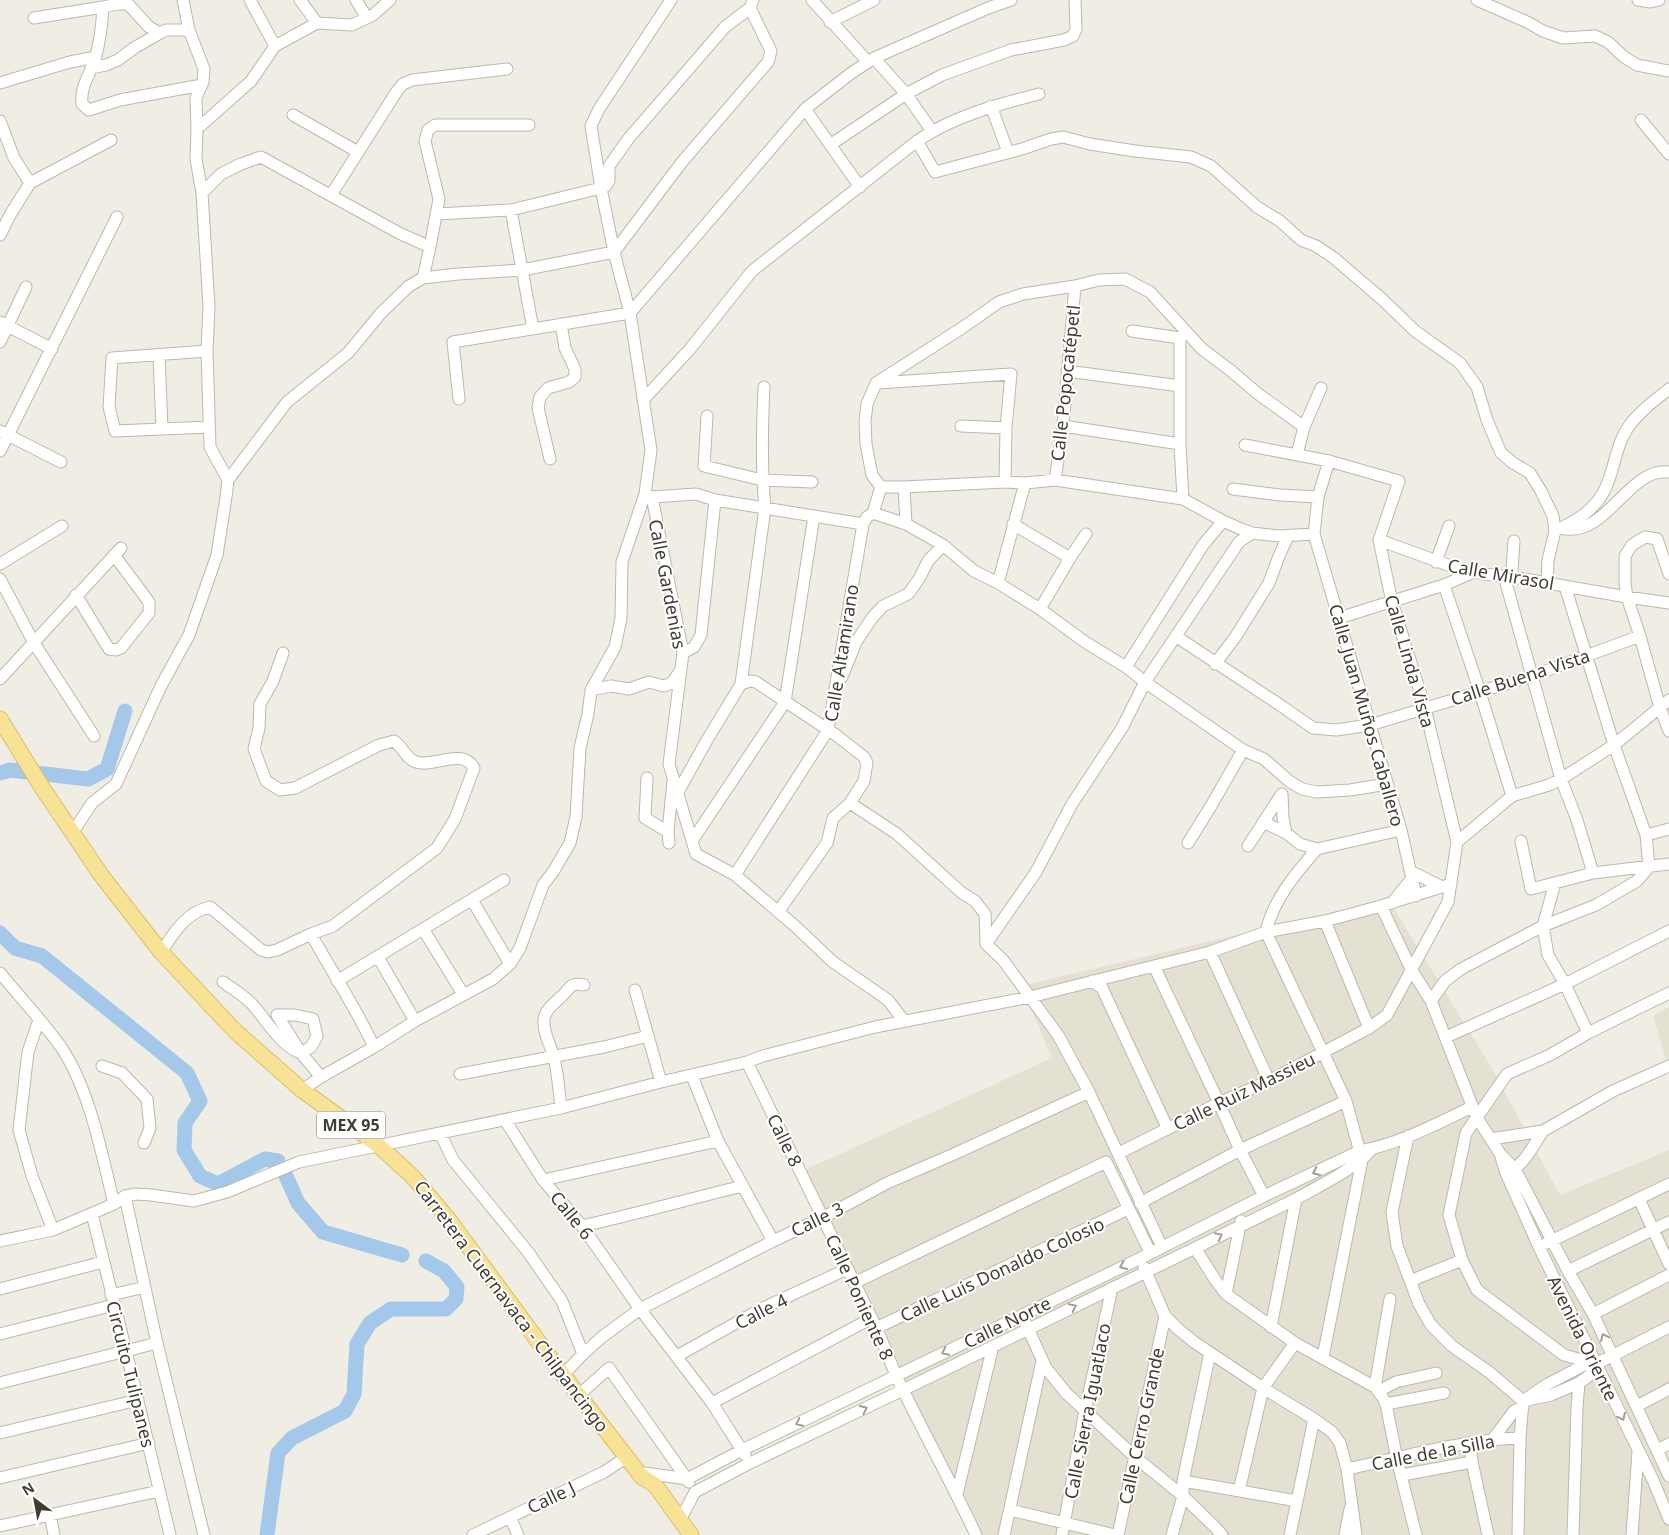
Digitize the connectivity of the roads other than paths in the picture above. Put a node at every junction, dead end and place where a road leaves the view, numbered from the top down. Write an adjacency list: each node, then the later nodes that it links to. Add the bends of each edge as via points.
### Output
1 (183, 0): 21 (street)
2 (250, 0): 23 (street)
3 (300, 0): 20 (street)
4 (356, 0): 18 (street)
5 (390, 0): 18 (street)
6 (671, 0): 49 (street, via 591,126)
7 (812, 0): 19 (street)
8 (874, 0): 19 (street)
9 (1011, 0): 15 (street)
10 (1075, 0): 31 (street, via 1076,29 1073,36 1011,50 942,75)
11 (1477, 0): 28 (street, via 1562,38 1595,36 1637,65)
12 (1638, 0): 13 (street)
13 (1659, 0)
14 (752, 4): 49 (street, via 725,27 629,138 609,166 609,181); 58 (street, via 771,51 768,62 682,162)
15 (985, 4): 25 (street)
16 (103, 8): 17 (street); 22 (street, via 128,4 149,27); 24 (street)
17 (34, 18)
18 (367, 18): 20 (street, via 352,25)
19 (830, 22): 25 (street)
20 (317, 23): 23 (street)
21 (189, 30): 22 (street); 30 (street, via 204,69)
22 (160, 33): 26 (street, via 118,60)
23 (275, 46): 39 (street, via 251,81)
24 (96, 57): 26 (street); 29 (street)
25 (871, 60): 31 (street); 34 (street)
26 (92, 68): 30 (street, via 81,95 82,104 89,110 120,100)
27 (508, 69): 44 (street, via 412,80 403,84)
28 (1669, 71)
29 (0, 83)
30 (202, 85): 39 (street, via 196,98)
31 (906, 94): 40 (street); 43 (street)
32 (1038, 94): 33 (street)
33 (991, 106): 40 (street); 45 (street)
34 (805, 109): 43 (street); 63 (street)
35 (292, 115): 44 (street)
36 (1641, 120): 46 (street)
37 (0, 121): 47 (street, via 14,158)
38 (529, 125): 54 (street, via 435,125 428,130 425,141 439,199)
39 (197, 128): 50 (street, via 196,158)
40 (932, 131): 42 (street)
41 (111, 140): 47 (street)
42 (917, 141): 45 (street, via 935,172); 48 (street)
43 (830, 145): 48 (street)
44 (358, 152): 51 (street)
45 (1008, 152): 119 (street, via 1063,138 1191,157 1211,166 1301,240 1334,258 1415,331 1460,363 1477,387 1501,453 1530,473)
46 (1669, 154)
47 (30, 184): 53 (street)
48 (860, 187): 80 (street, via 752,271 690,349)
49 (601, 188): 52 (street); 58 (street)
50 (202, 193): 51 (street, via 221,174 261,157); 71 (street, via 209,306)
51 (331, 195): 57 (street)
52 (511, 210): 54 (street); 59 (street)
53 (5, 213): 56 (street)
54 (437, 214): 57 (street)
55 (118, 217): 70 (street)
56 (0, 235)
57 (430, 247): 60 (street)
58 (614, 252): 59 (street); 63 (street)
59 (522, 270): 60 (street); 66 (street)
60 (423, 278): 97 (street, via 409,286 381,314 348,353 288,402)
61 (1075, 286): 68 (street, via 1099,280 1125,279 1150,292 1176,319); 73 (street, Calle Popocatépetl); 74 (street, via 1023,294 999,302)
62 (26, 287): 64 (street)
63 (630, 313): 65 (street); 80 (street)
64 (4, 324): 69 (street); 70 (street)
65 (561, 324): 66 (street); 93 (street, via 575,376 569,382 548,388 540,397 538,408)
66 (533, 329): 79 (street, via 453,342)
67 (1132, 331): 68 (street)
68 (1183, 335): 75 (street); 85 (street)
69 (0, 342)
70 (52, 349): 88 (street)
71 (207, 352): 72 (street); 84 (street)
72 (160, 355): 87 (street); 87 (street, via 112,358 109,407 115,431)
73 (1067, 371): 75 (street); 83 (street, Calle Popocatépetl)
74 (876, 384): 86 (street, via 1010,374); 103 (street, via 867,404 865,421 872,475)
75 (1180, 386): 89 (street)
76 (764, 387): 98 (street)
77 (1321, 388): 85 (street)
78 (1669, 389): 119 (street, via 1629,426 1606,488 1591,510)
79 (459, 399)
80 (643, 400): 106 (street, via 651,450)
81 (707, 416): 98 (street, via 704,466)
82 (961, 426): 86 (street)
83 (1063, 426): 89 (street); 99 (street, Calle Popocatépetl)
84 (209, 427): 87 (street); 97 (street, via 210,447)
85 (1304, 427): 92 (street)
86 (1006, 428): 101 (street)
87 (162, 429)
88 (4, 433): 91 (street); 95 (street)
89 (1180, 444): 108 (street)
90 (1245, 445): 92 (street)
91 (0, 451)
92 (1297, 454): 94 (street)
93 (550, 459)
94 (1329, 461): 107 (street); 124 (street, via 1399,481)
95 (61, 462)
96 (1669, 472): 119 (street, via 1652,473 1641,480 1611,509 1588,525)
97 (228, 480): 183 (street, via 217,555 189,635 161,686 116,784 92,803)
98 (762, 480): 100 (street); 110 (street)
99 (1055, 480): 102 (street); 108 (street)
100 (812, 482)
101 (1005, 482): 102 (street); 104 (street)
102 (1025, 483): 116 (street)
103 (881, 487): 104 (street); 111 (street)
104 (904, 487): 115 (street)
105 (1233, 489): 107 (street)
106 (648, 496): 109 (street, via 696,494); 149 (street, Calle Gardenias); 158 (street, via 622,562 621,618 615,648)
107 (1318, 497): 122 (street)
108 (1183, 499): 113 (street)
109 (715, 500): 110 (street); 149 (street, via 701,635 694,647)
110 (765, 508): 112 (street); 157 (street)
111 (873, 513): 114 (street); 115 (street)
112 (814, 516): 114 (street); 161 (street)
113 (1224, 520): 120 (street); 152 (street, via 1203,545)
114 (862, 524): 167 (street, Calle Altamirano)
115 (906, 524): 126 (street)
116 (1013, 524): 127 (street); 136 (street)
117 (62, 526): 130 (street)
118 (1449, 526): 128 (street)
119 (1558, 530): 135 (street, via 1548,560)
120 (1252, 532): 123 (street); 146 (street, via 1239,542)
121 (1086, 534): 127 (street)
122 (1314, 534): 123 (street); 144 (street, Calle Juan Muños Caballero)
123 (1288, 536): 151 (street, via 1270,583)
124 (1379, 540): 128 (street, Calle Mirasol); 141 (street, Calle Linda Vista)
125 (1514, 541): 133 (street)
126 (943, 545): 136 (street, via 974,571); 167 (street, via 928,561 908,594 883,606 856,642 841,680)
127 (1070, 558): 143 (street)
128 (1436, 562): 131 (street, Calle Mirasol)
129 (1667, 563): 132 (street); 140 (street, via 1657,539 1645,537 1632,544 1625,556)
130 (0, 564)
131 (1474, 572): 133 (street, Calle Mirasol); 137 (street)
132 (1669, 574)
133 (1509, 577): 135 (street, Calle Mirasol); 154 (street)
134 (0, 579): 147 (street)
135 (1548, 582): 138 (street, Calle Mirasol)
136 (998, 583): 143 (street)
137 (1444, 585): 141 (street); 159 (street)
138 (1564, 586): 140 (street, Calle Mirasol); 150 (street)
139 (76, 595): 139 (street, via 110,649 121,648 149,613 149,602 117,552); 147 (street)
140 (1627, 597): 142 (street, Calle Mirasol); 145 (street)
141 (1392, 602): 144 (street); 162 (street, Calle Linda Vista)
142 (1669, 603)
143 (1040, 609): 152 (street)
144 (1339, 618): 165 (street, Calle Juan Muños Caballero)
145 (1640, 636): 150 (street, Calle Buena Vista); 163 (street)
146 (1176, 637): 151 (street, Calle Buena Vista); 156 (street)
147 (34, 644): 155 (street); 168 (street)
148 (283, 653): 211 (street, via 260,704 254,749 266,781 280,790 295,788 379,744 394,741 402,746 409,759 418,763 463,758 474,768 455,819 437,848 333,926)
149 (683, 653): 153 (street, Calle Gardenias)
150 (1586, 656): 154 (street, Calle Buena Vista); 169 (street)
151 (1216, 664): 165 (street, Calle Buena Vista, via 1313,728 1336,730)
152 (1126, 667): 156 (street)
153 (682, 669): 158 (street, via 672,683 664,686 649,682 629,689 611,686); 172 (street, Calle Gardenias, via 669,764)
154 (1532, 676): 159 (street, Calle Buena Vista); 171 (street)
155 (0, 679)
156 (1146, 682): 170 (street); 212 (street, via 1122,728 1072,804 1036,872)
157 (741, 684): 161 (street, via 756,682); 176 (street)
158 (591, 690): 216 (street, via 580,748 576,817 570,843 543,885 520,948)
159 (1480, 692): 162 (street, Calle Buena Vista); 178 (street)
160 (1669, 700): 163 (street)
161 (785, 702): 167 (street); 186 (street)
162 (1424, 708): 165 (street, Calle Buena Vista); 188 (street, Calle Linda Vista)
163 (1660, 708): 166 (street); 169 (street)
164 (0, 719): 183 (main road, Carretera Cuernavaca - Chilpancingo / MEX 95)
165 (1370, 725): 175 (street, Calle Juan Muños Caballero)
166 (1669, 731)
167 (832, 733): 179 (street, via 864,757 867,763 864,781); 197 (street, Calle Altamirano)
168 (94, 736)
169 (1614, 744): 171 (street); 185 (street)
170 (1243, 750): 174 (street, via 1264,759); 189 (street)
171 (1560, 774): 178 (street, via 1549,785); 196 (street)
172 (673, 777): 173 (street, via 668,837 645,818); 176 (street, Calle Gardenias)
173 (647, 778)
174 (1288, 781): 175 (street, via 1317,792); 177 (street)
175 (1387, 784): 182 (street, Calle Juan Muños Caballero)
176 (678, 792): 186 (street, Calle Gardenias)
177 (1281, 795): 180 (street); 184 (street)
178 (1512, 796): 188 (street)
179 (850, 803): 205 (street, via 833,818 828,843); 212 (street, via 897,834 975,902 985,914)
180 (1263, 822): 184 (street); 191 (street)
181 (1669, 829): 185 (street)
182 (1401, 830): 192 (street); 198 (street, Calle Juan Muños Caballero)
183 (73, 832): 213 (main road, Carretera Cuernavaca - Chilpancingo / MEX 95, via 101,875)
184 (1286, 833): 190 (street)
185 (1646, 834): 195 (street)
186 (692, 841): 197 (street, Calle Gardenias, via 696,854)
187 (1520, 841): 200 (street, via 1531,889)
188 (1457, 842): 201 (street, Calle Ruiz Massieu)
189 (1188, 843)
190 (1300, 844): 192 (street); 194 (street)
191 (1248, 846)
192 (1317, 849): 194 (street)
193 (1669, 864): 195 (street)
194 (1303, 866): 210 (street, via 1281,896)
195 (1649, 867): 196 (street); 207 (street, via 1637,881 1596,905)
196 (1594, 873): 200 (street)
197 (734, 875): 205 (street)
198 (1412, 875): 201 (street); 202 (street, Calle Juan Muños Caballero); 204 (street)
199 (504, 880): 203 (street)
200 (1555, 882): 207 (street)
201 (1447, 886): 202 (street); 218 (street, Calle Ruiz Massieu, via 1448,902)
202 (1416, 896): 204 (street)
203 (472, 900): 208 (street); 216 (street)
204 (1386, 905): 206 (street); 218 (street, Avenida Oriente)
205 (778, 912): 232 (street, via 833,962 888,1000)
206 (1325, 921): 210 (street); 233 (street)
207 (1543, 926): 223 (street, via 1548,955); 229 (street, via 1461,969 1445,981)
208 (423, 929): 215 (street); 227 (street)
209 (1669, 931): 223 (street)
210 (1266, 932): 214 (street); 238 (street)
211 (310, 934): 213 (street, via 268,952 261,950 210,907 200,909 182,922); 220 (street)
212 (986, 944): 228 (street, via 1003,960)
213 (161, 952): 248 (main road, Carretera Cuernavaca - Chilpancingo / MEX 95, via 235,1031)
214 (1210, 952): 217 (street); 246 (street)
215 (378, 956): 220 (street); 231 (street)
216 (510, 964): 227 (street, via 493,979)
217 (1154, 966): 221 (street); 251 (street)
218 (1411, 969): 229 (street, Avenida Oriente); 233 (street, Calle Ruiz Massieu, via 1387,1015)
219 (0, 973): 230 (street)
220 (337, 981): 237 (street, via 360,1016)
221 (1092, 981): 228 (street); 255 (street, via 1102,988)
222 (223, 982): 245 (street, via 250,1002 273,1031 294,1051 301,1053)
223 (1565, 984): 234 (street); 236 (street)
224 (584, 985): 239 (street, via 576,983 570,986 552,1004 544,1019 546,1039)
225 (635, 990): 235 (street)
226 (1669, 993): 234 (street)
227 (463, 994): 231 (street)
228 (1030, 997): 232 (street); 249 (street, via 1058,1035)
229 (1431, 1002): 236 (street, Avenida Oriente)
230 (39, 1020): 275 (street, via 62,1048 78,1079); 283 (street, via 28,1052 19,1130)
231 (415, 1021): 237 (street)
232 (904, 1021): 240 (street)
233 (1369, 1028): 238 (street, Calle Ruiz Massieu)
234 (1588, 1033): 253 (street, via 1508,1074)
235 (648, 1036): 239 (street); 247 (street)
236 (1446, 1037): 253 (street, Avenida Oriente)
237 (374, 1047): 245 (street)
238 (1322, 1052): 246 (street, Calle Ruiz Massieu); 250 (street)
239 (554, 1056): 243 (street); 252 (street)
240 (747, 1062): 244 (street); 279 (street, Calle 8)
241 (102, 1066): 261 (street, via 122,1073 147,1099 150,1128)
242 (1669, 1066): 256 (street, via 1613,1091)
243 (460, 1074)
244 (692, 1076): 247 (street); 260 (street)
245 (321, 1077): 248 (street)
246 (1269, 1081): 251 (street, Calle Ruiz Massieu)
247 (661, 1082): 252 (street)
248 (302, 1090): 262 (main road, Carretera Cuernavaca - Chilpancingo / MEX 95)
249 (1089, 1092): 264 (street); 279 (street, Calle 3, via 887,1183)
250 (1346, 1101): 263 (street); 265 (street)
251 (1219, 1103): 255 (street, Calle Ruiz Massieu); 263 (street)
252 (561, 1108): 254 (street)
253 (1474, 1112): 258 (street, Calle Norte); 259 (street, Avenida Oriente); 292 (street, via 1466,1133 1448,1215)
254 (505, 1120): 257 (street); 267 (street, Calle 6)
255 (1168, 1129): 264 (street, Calle Ruiz Massieu)
256 (1543, 1131): 259 (street); 266 (street)
257 (440, 1133): 262 (street); 321 (street, via 453,1160 528,1252 562,1301)
258 (1408, 1136): 265 (street, Calle Norte); 299 (street, via 1392,1212 1397,1246)
259 (1490, 1139): 266 (street, Avenida Oriente)
260 (718, 1141): 267 (street); 269 (street)
261 (144, 1143)
262 (378, 1145): 270 (street, via 299,1162 227,1192 194,1201 151,1195); 328 (main road, Carretera Cuernavaca - Chilpancingo / MEX 95, via 413,1177 449,1220)
263 (1240, 1150): 271 (street); 274 (street)
264 (1119, 1153): 274 (street)
265 (1365, 1153): 271 (street, Calle Norte, one-way to 271); 272 (street, Calle Norte); 324 (street)
266 (1511, 1171): 287 (street, Avenida Oriente); 289 (street, Avenida Oriente)
267 (543, 1180): 281 (street, Calle 6)
268 (1669, 1184): 273 (street)
269 (743, 1186): 281 (street); 286 (street)
270 (125, 1196): 275 (street); 301 (street)
271 (1264, 1196): 276 (street, Calle Norte)
272 (1296, 1199): 282 (street, Calle Norte); 312 (street)
273 (1639, 1199): 284 (street); 287 (street)
274 (1140, 1203): 288 (street)
275 (114, 1204): 278 (street)
276 (1246, 1205): 282 (street); 288 (street, Calle Norte)
277 (1128, 1209): 291 (street); 300 (street, via 1106,1162); 311 (street, Calle Luis Donaldo Colosio)
278 (92, 1214): 283 (street); 293 (street, Circuito Tulipanes)
279 (824, 1218): 286 (street, Calle 3); 295 (street, Calle Poniente 8)
280 (1669, 1222): 284 (street)
281 (582, 1226): 307 (street, Calle 6)
282 (1239, 1226): 290 (street, Calle Norte, one-way to 282); 304 (street)
283 (53, 1230): 285 (street)
284 (1653, 1230): 294 (street); 296 (street)
285 (0, 1241)
286 (773, 1241): 307 (street, Calle 3)
287 (1552, 1241): 289 (street); 296 (street, Avenida Oriente)
288 (1162, 1247): 291 (street, Calle Norte)
289 (1539, 1247): 326 (street, Avenida Oriente)
290 (1195, 1248): 297 (street, Calle Norte); 304 (street)
291 (1146, 1255): 297 (street); 309 (street, Calle Norte, one-way to 309)
292 (1462, 1260): 299 (street); 326 (street, via 1477,1290 1564,1355)
293 (103, 1262): 303 (street); 306 (street, Circuito Tulipanes)
294 (1669, 1264)
295 (847, 1269): 300 (street, Calle Poniente 8); 322 (street, Calle 4, via 761,1309)
296 (1568, 1271): 308 (street, Avenida Oriente)
297 (1146, 1272): 302 (street, Calle Norte); 310 (street)
298 (1669, 1275): 308 (street)
299 (1410, 1281): 342 (street, via 1431,1325 1452,1346 1489,1372)
300 (854, 1283): 311 (street, Calle Poniente 8)
301 (145, 1287): 306 (street); 317 (street)
302 (1112, 1288): 313 (street, Calle Norte, one-way to 302); 343 (street, Calle Sierra Iguatlaco)
303 (0, 1289)
304 (1226, 1294): 312 (street)
305 (1390, 1299): 333 (street)
306 (113, 1300): 315 (street); 319 (street, Circuito Tulipanes)
307 (640, 1309): 321 (street, Calle 3); 322 (street, Calle 6)
308 (1593, 1314): 323 (street, Avenida Oriente, one-way to 308)
309 (1022, 1315): 313 (street); 329 (street, Calle Norte, one-way to 329)
310 (1165, 1316): 320 (street, via 1178,1330); 355 (street, Calle Cerro Grande)
311 (874, 1323): 329 (street, Calle Poniente 8); 339 (street, Calle Luis Donaldo Colosio)
312 (1271, 1327): 316 (street)
313 (1028, 1328): 318 (street, Calle Norte); 325 (street)
314 (1669, 1328): 323 (street)
315 (0, 1334)
316 (1295, 1342): 324 (street); 332 (street)
317 (157, 1343): 319 (street); 382 (street)
318 (992, 1346): 335 (street, Calle Norte); 369 (street)
319 (126, 1351): 330 (street); 338 (street, Circuito Tulipanes)
320 (1210, 1353): 332 (street); 365 (street)
321 (583, 1354): 328 (street, Calle 3)
322 (677, 1356): 339 (street, Calle 6)
323 (1613, 1356): 326 (street); 341 (street, Avenida Oriente)
324 (1323, 1357): 333 (street)
325 (1042, 1361): 343 (street, via 1066,1393); 373 (street)
326 (1592, 1364): 331 (street, via 1590,1375); 342 (street, via 1546,1385); 352 (street, Avenida Oriente, one-way to 352)
327 (1436, 1373): 333 (street)
328 (563, 1375): 337 (main road, Carretera Cuernavaca - Chilpancingo / MEX 95)
329 (896, 1376): 335 (street, Calle Poniente 8); 351 (street, Calle Norte, one-way to 351)
330 (0, 1382)
331 (1579, 1383): 342 (street); 398 (street)
332 (1263, 1388): 344 (street); 367 (street)
333 (1377, 1389): 340 (street)
334 (1669, 1389): 341 (street)
335 (903, 1390): 358 (street, Calle Norte, one-way to 335); 369 (street, Calle Poniente 8)
336 (1444, 1393): 340 (street)
337 (578, 1395): 354 (main road, Carretera Cuernavaca - Chilpancingo / MEX 95); 364 (street, via 609,1368)
338 (138, 1400): 345 (street); 348 (street, Circuito Tulipanes)
339 (712, 1403): 351 (street, Calle 6)
340 (1386, 1404): 356 (street)
341 (1637, 1406): 353 (street, Avenida Oriente)
342 (1523, 1408): 346 (street); 347 (street, via 1514,1411)
343 (1085, 1411): 355 (street); 377 (street, Calle Sierra Iguatlaco)
344 (1314, 1419): 359 (street, via 1332,1432 1340,1443); 371 (street)
345 (0, 1433)
346 (1520, 1438): 347 (street, Calle de la Silla); 397 (street)
347 (1492, 1439): 349 (street, Calle de la Silla)
348 (149, 1443): 363 (street); 366 (street, Circuito Tulipanes)
349 (1470, 1443): 356 (street, Calle de la Silla); 357 (street)
350 (1669, 1444): 353 (street)
351 (742, 1450): 358 (street, Calle 6); 364 (street, Calle Norte)
352 (1638, 1450): 374 (street, Avenida Oriente); 399 (street)
353 (1657, 1450): 362 (street, Avenida Oriente)
354 (626, 1457): 360 (main road, Carretera Cuernavaca - Chilpancingo / MEX 95); 376 (street, Calle J, via 604,1472)
355 (1135, 1457): 370 (street); 389 (street, Calle Cerro Grande)
356 (1397, 1459): 359 (street, Calle de la Silla); 361 (street)
357 (1472, 1462): 361 (street, Calle de la Silla); 396 (street)
358 (750, 1463): 368 (street, Calle Norte)
359 (1347, 1469): 372 (street)
360 (640, 1475): 364 (street); 378 (main road, Carretera Cuernavaca - Chilpancingo / MEX 95, via 654,1485)
361 (1402, 1475): 395 (street)
362 (1669, 1476)
363 (0, 1478)
364 (687, 1479): 368 (street)
365 (1183, 1481): 367 (street); 370 (street)
366 (160, 1491): 375 (street); 381 (street, Circuito Tulipanes)
367 (1239, 1491): 371 (street)
368 (695, 1492): 378 (street)
369 (957, 1494): 386 (street, Calle Poniente 8)
370 (1183, 1496): 390 (street); 391 (street)
371 (1297, 1501): 392 (street)
372 (1351, 1503): 393 (street); 394 (street)
373 (1010, 1510): 377 (street); 387 (street)
374 (1668, 1512)
375 (50, 1514): 379 (street); 380 (street)
376 (510, 1517): 383 (street, Calle J); 384 (street)
377 (1065, 1523): 388 (street, Calle Sierra Iguatlaco); 389 (street)
378 (679, 1527): 385 (main road, Carretera Cuernavaca - Chilpancingo / MEX 95)
379 (4, 1528)
380 (54, 1535)
381 (170, 1535)
382 (204, 1535)
383 (473, 1535)
384 (518, 1535)
385 (691, 1535)
386 (976, 1535)
387 (1004, 1535)
388 (1062, 1535)
389 (1116, 1535)
390 (1172, 1535)
391 (1222, 1535)
392 (1292, 1535)
393 (1344, 1535)
394 (1356, 1535)
395 (1416, 1535)
396 (1488, 1535)
397 (1518, 1535)
398 (1573, 1535)
399 (1632, 1535)

